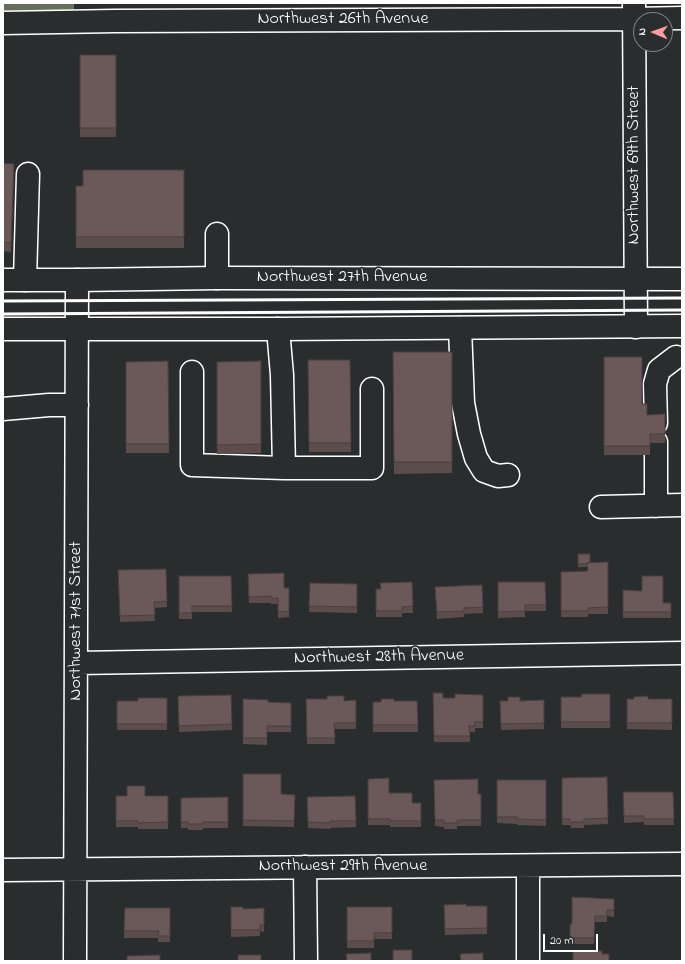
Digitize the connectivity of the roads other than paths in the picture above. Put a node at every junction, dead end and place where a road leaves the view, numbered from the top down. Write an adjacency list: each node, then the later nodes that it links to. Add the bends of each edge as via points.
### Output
1 (531, 11): 2 (street, Northwest 26th Avenue); 3 (street, Northwest 26th Avenue)
2 (634, 11): 4 (street, Northwest 26th Avenue); 9 (street, Northwest 69th Street)
3 (88, 12): 5 (street, Northwest 26th Avenue)
4 (682, 18)
5 (3, 23)
6 (28, 174): 12 (street)
7 (217, 234): 8 (street)
8 (217, 278): 9 (street, Northwest 27th Avenue); 13 (street, Northwest 27th Avenue)
9 (636, 279): 10 (street, Northwest 27th Avenue); 15 (street, Northwest 69th Street)
10 (682, 279)
11 (3, 280): 12 (street, Northwest 27th Avenue)
12 (25, 280): 13 (street, Northwest 27th Avenue)
13 (77, 280): 18 (street, Northwest 71st Street)
14 (679, 326): 15 (street); 20 (street)
15 (636, 327): 16 (street)
16 (460, 328): 19 (street); 26 (street, via 463,403 476,458 484,471 498,476)
17 (3, 329): 18 (street)
18 (77, 329): 19 (street); 23 (street, Northwest 71st Street)
19 (278, 329): 25 (street, via 282,375)
20 (679, 359): 28 (street, via 659,370 654,384)
21 (192, 372): 25 (street, via 192,465)
22 (372, 389): 25 (street, via 372,468)
23 (77, 405): 24 (street); 31 (street, Northwest 71st Street)
24 (3, 409)
25 (284, 468)
26 (508, 475)
27 (682, 505): 28 (street)
28 (656, 506): 29 (street)
29 (601, 507)
30 (682, 653): 31 (street, Northwest 28th Avenue)
31 (77, 663): 36 (street, Northwest 71st Street)
32 (682, 864): 33 (street, Northwest 29th Avenue)
33 (528, 866): 34 (street, Northwest 29th Avenue); 39 (street)
34 (305, 868): 36 (street, Northwest 29th Avenue); 38 (street)
35 (3, 870): 36 (street, Northwest 29th Avenue)
36 (76, 870): 37 (street, Northwest 71st Street)
37 (75, 961)
38 (306, 961)
39 (528, 961)

